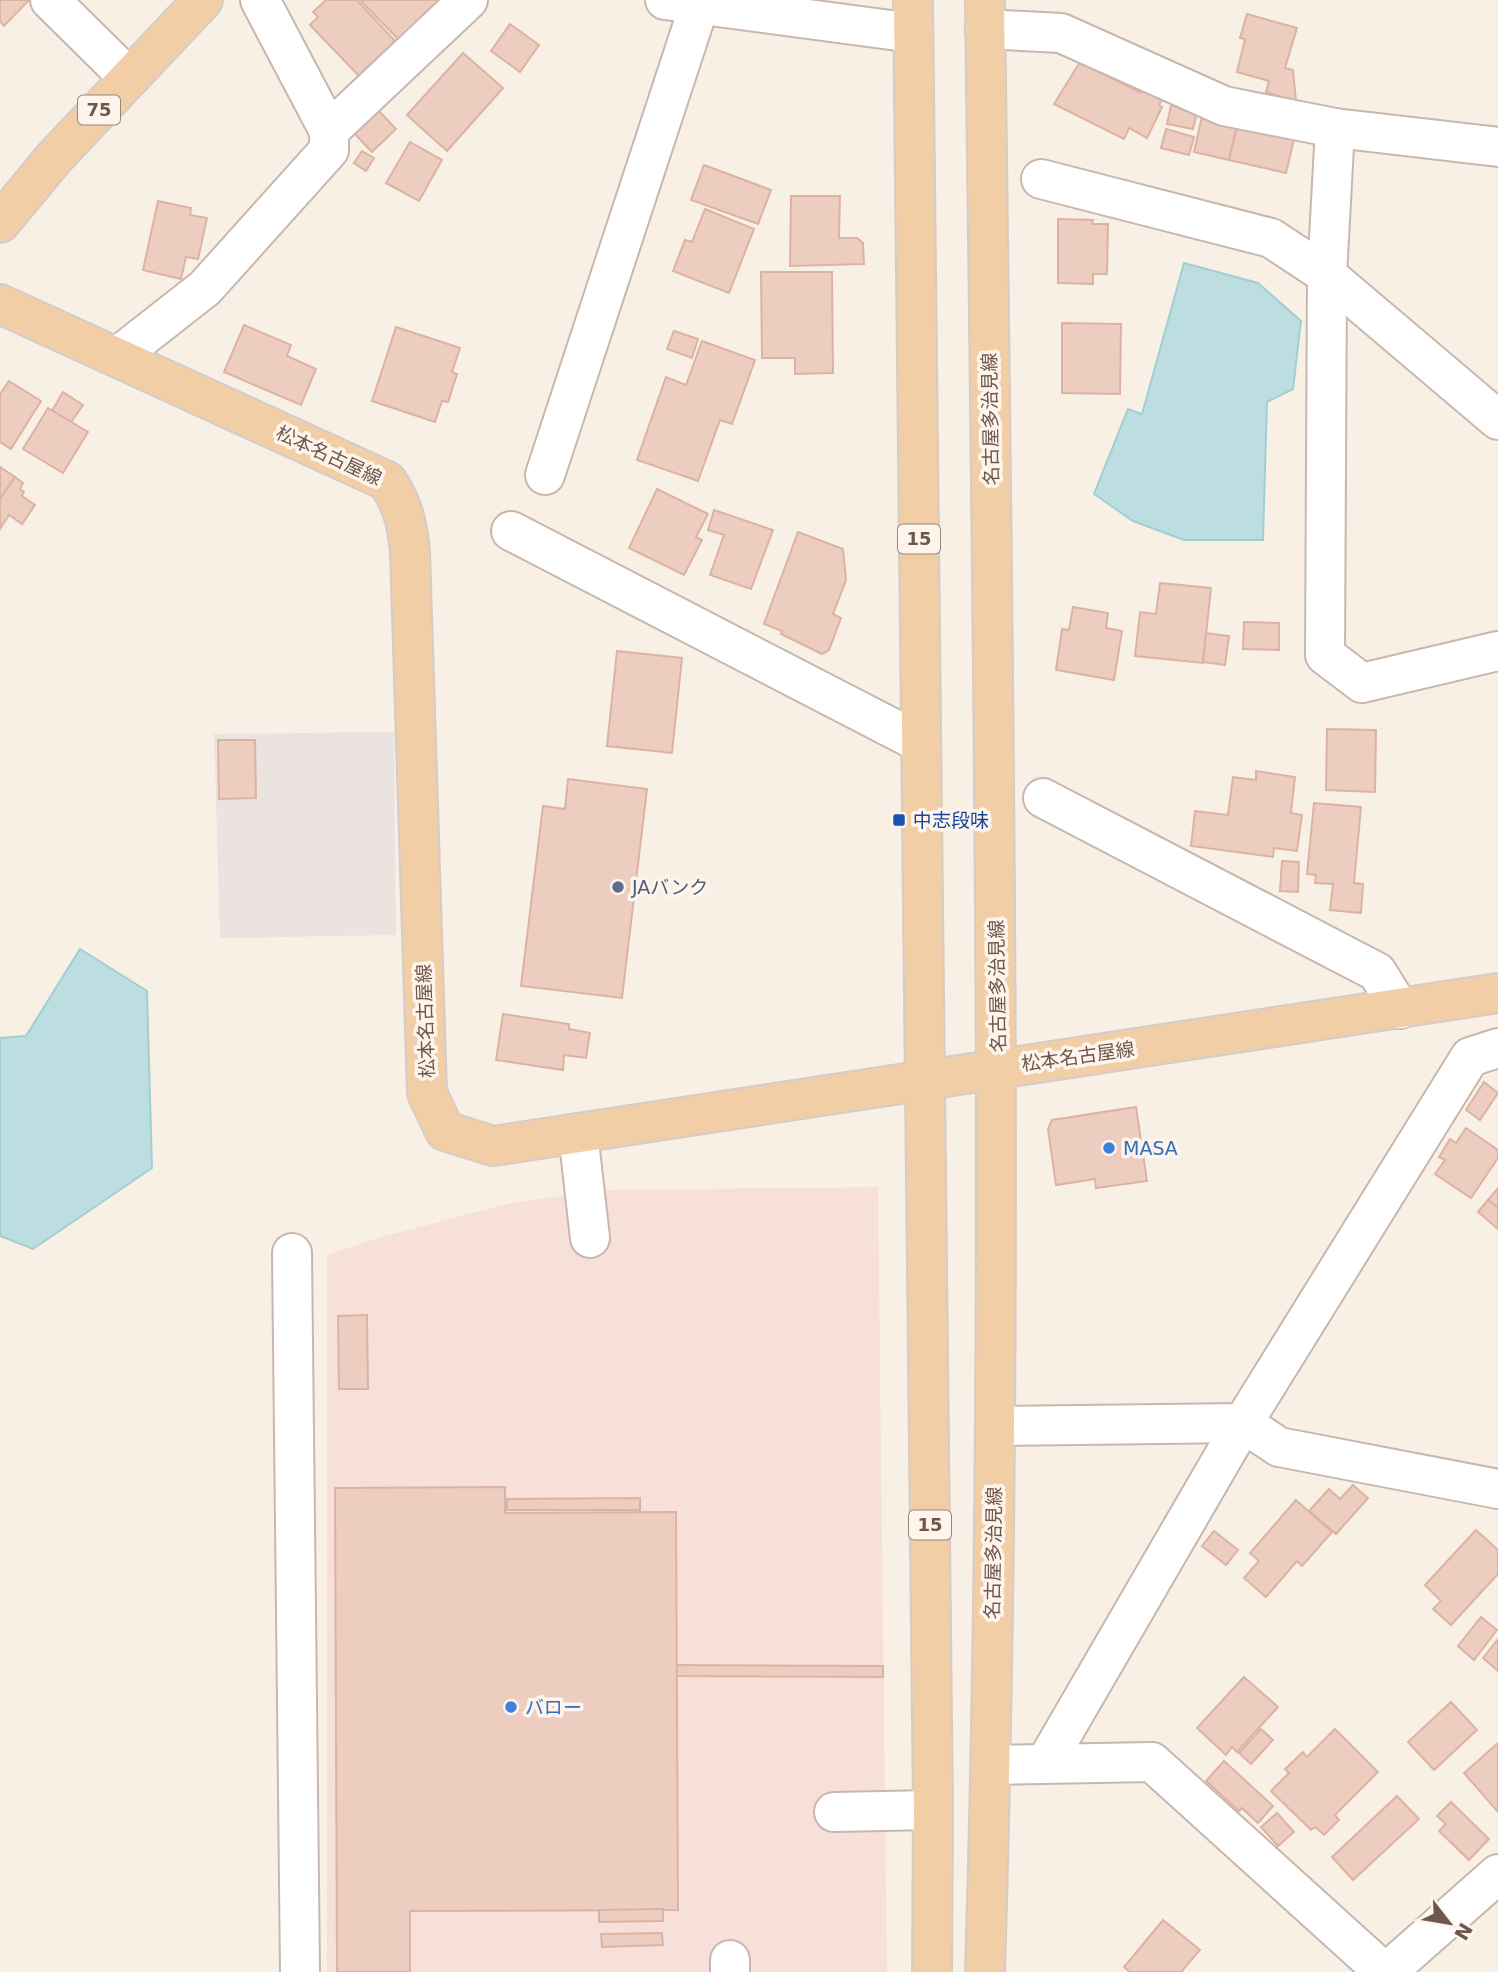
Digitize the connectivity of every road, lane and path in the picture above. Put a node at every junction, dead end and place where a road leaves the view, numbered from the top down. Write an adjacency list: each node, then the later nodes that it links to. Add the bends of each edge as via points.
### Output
1 (50, 0): 8 (street)
2 (203, 0): 8 (main road, 75)
3 (260, 0): 10 (street)
4 (468, 0): 10 (street)
5 (688, 2): 7 (street); 18 (street)
6 (985, 14): 9 (street, via 1061,33 1224,106); 26 (main road, 名古屋多治見線)
7 (913, 16): 21 (main road, 15)
8 (129, 78): 13 (main road, 75)
9 (1335, 128): 11 (street); 14 (street)
10 (329, 131): 16 (street, via 329,150 205,288)
11 (1498, 147)
12 (1041, 180): 14 (street, via 1271,238)
13 (0, 223)
14 (1326, 275): 17 (street); 20 (street, via 1325,655 1362,684)
15 (0, 303): 16 (main road, 松本名古屋線)
16 (117, 357): 28 (main road, 松本名古屋線, via 387,481 397,495 406,516 410,551 427,1093 445,1131 493,1146)
17 (1498, 420)
18 (545, 475)
19 (511, 531): 21 (street)
20 (1498, 651)
21 (921, 743): 27 (main road, 15)
22 (1043, 798): 24 (street, via 1377,972)
23 (1498, 993): 24 (main road, 松本名古屋線)
24 (1400, 1009): 26 (main road, 松本名古屋線)
25 (1498, 1048): 31 (street, via 1470,1057)
26 (998, 1067): 27 (main road, 松本名古屋線); 32 (main road, 名古屋多治見線)
27 (925, 1078): 28 (main road, 松本名古屋線); 36 (main road, 15)
28 (578, 1133): 29 (street)
29 (590, 1237)
30 (292, 1253): 39 (street)
31 (1243, 1423): 32 (street); 33 (street, via 1279,1447); 34 (street)
32 (995, 1426): 35 (main road, 名古屋多治見線)
33 (1498, 1489)
34 (1045, 1764): 35 (street); 42 (street, via 1152,1762)
35 (991, 1765): 41 (main road, 名古屋多治見線)
36 (933, 1810): 37 (street); 40 (main road, 15)
37 (834, 1812)
38 (1498, 1874): 42 (street)
39 (300, 1972)
40 (932, 1972)
41 (985, 1972)
42 (1386, 1972)

